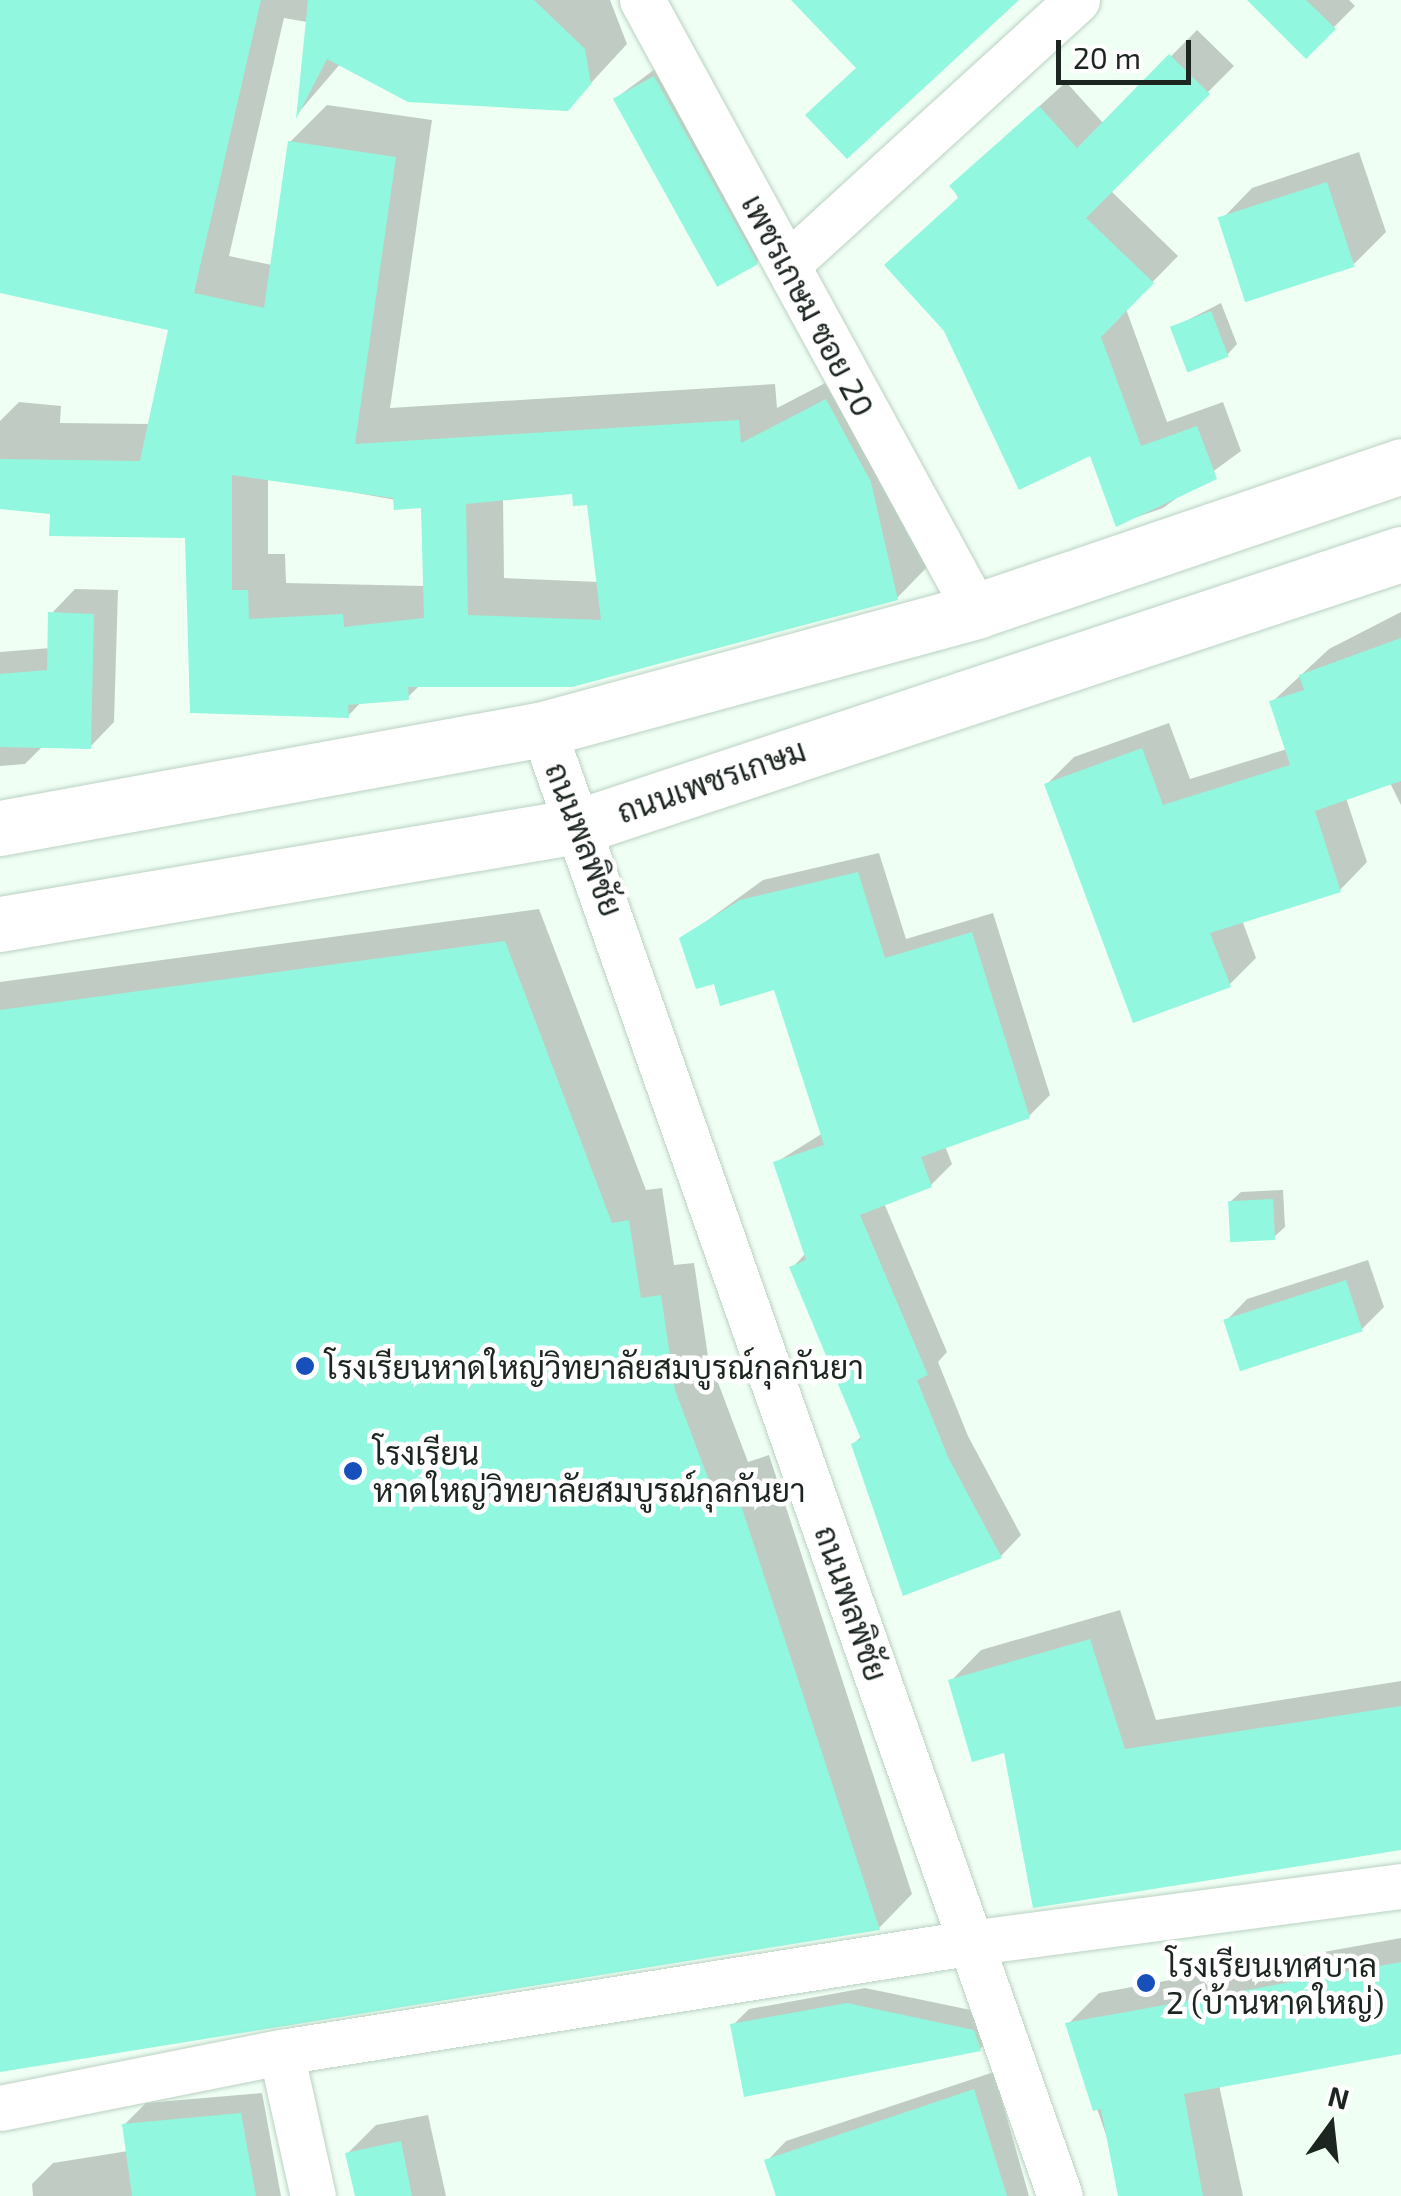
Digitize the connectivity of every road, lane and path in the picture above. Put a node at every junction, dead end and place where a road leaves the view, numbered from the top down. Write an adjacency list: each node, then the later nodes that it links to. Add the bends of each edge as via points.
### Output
1 (642, 0): 3 (street, เพชรเกษม ซอย 20)
2 (1076, 0): 3 (street)
3 (789, 263): 6 (street, เพชรเกษม ซอย 20)
4 (1401, 466): 6 (main road)
5 (1401, 554): 8 (main road, ถนนเพชรเกษม)
6 (976, 610): 7 (main road)
7 (543, 729): 8 (street, ถนนพลพิชัย); 9 (main road)
8 (583, 825): 10 (main road, ถนนเพชรเกษม); 12 (street, ถนนพลพิชัย)
9 (0, 828)
10 (0, 924)
11 (1401, 1886): 12 (street)
12 (968, 1943): 13 (street); 16 (street, ถนนพลพิชัย)
13 (281, 2052): 14 (street); 15 (street)
14 (0, 2108)
15 (313, 2196)
16 (1060, 2196)

